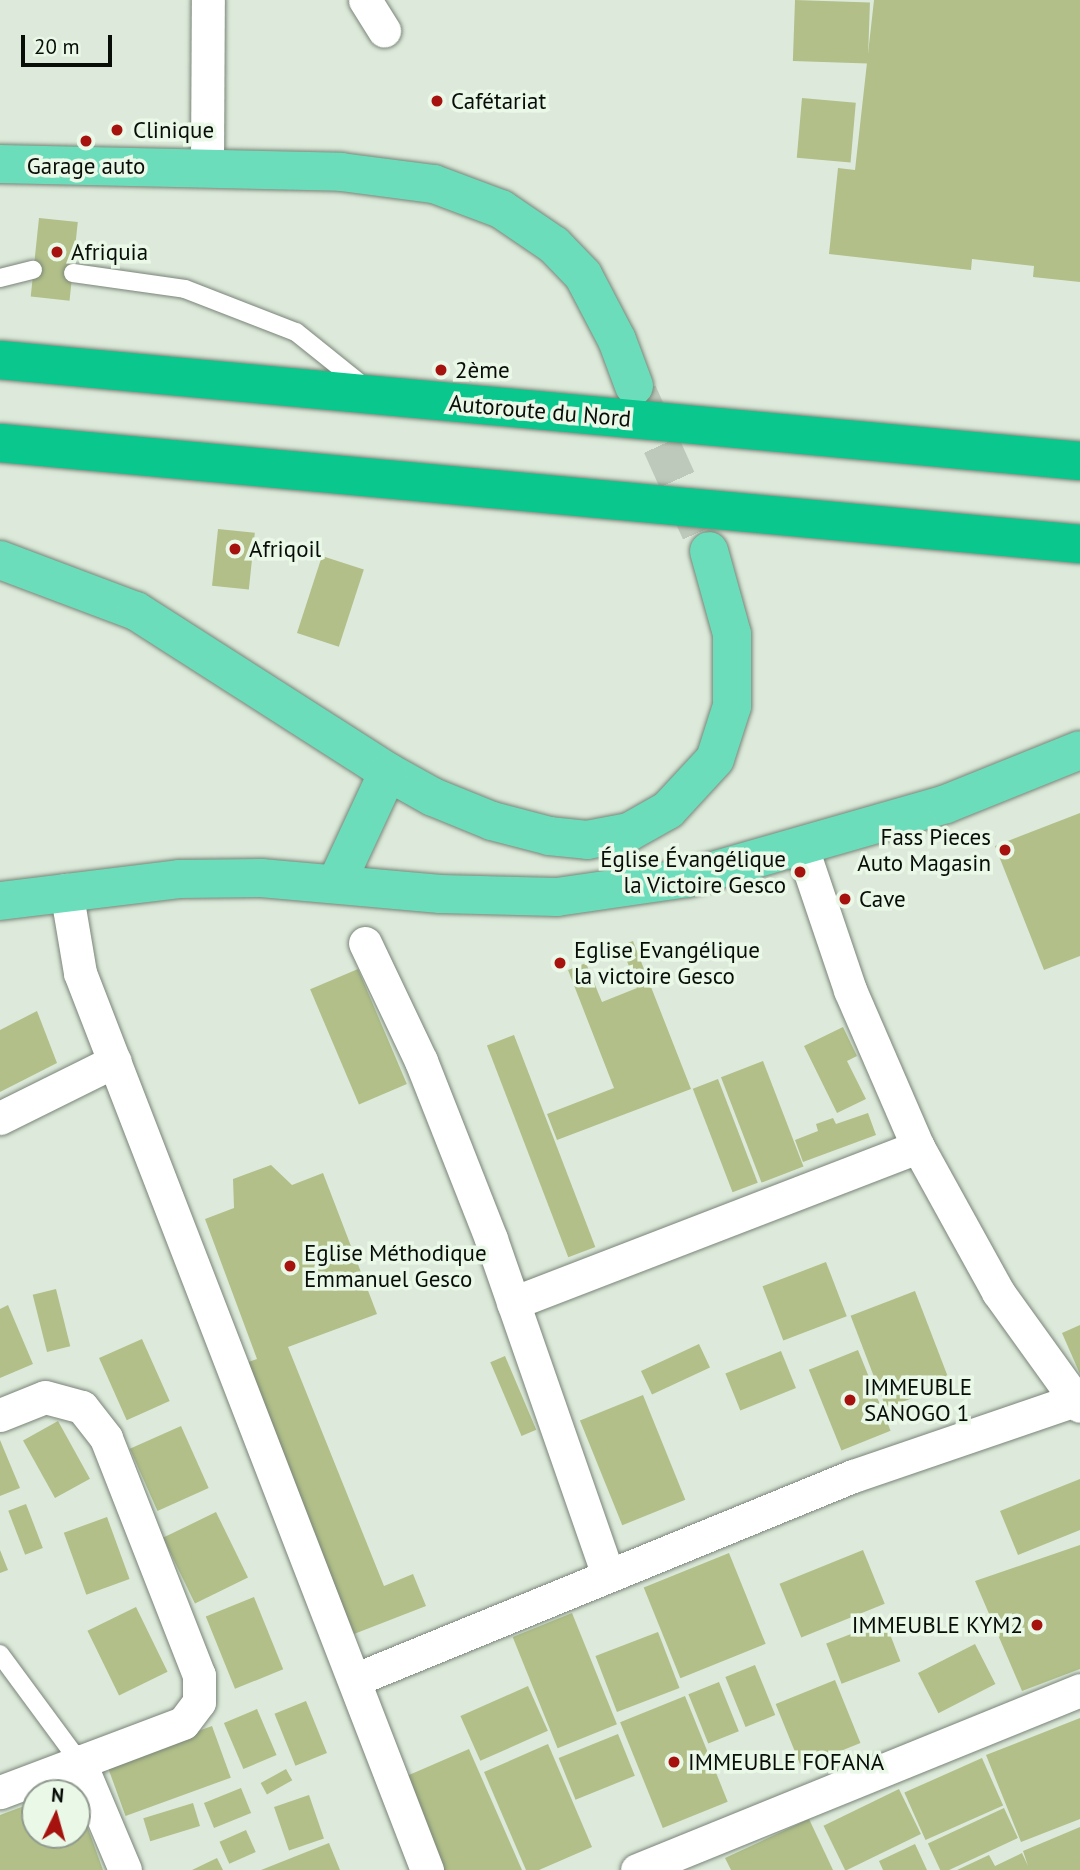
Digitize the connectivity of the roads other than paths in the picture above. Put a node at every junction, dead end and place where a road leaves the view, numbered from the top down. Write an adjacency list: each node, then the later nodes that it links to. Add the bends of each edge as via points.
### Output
1 (208, 0): 5 (street)
2 (365, 0): 3 (street)
3 (384, 30)
4 (0, 164): 5 (main road)
5 (207, 166): 10 (main road, via 341,172 435,184 501,209 554,245 583,275 617,340)
6 (33, 270): 8 (lane)
7 (74, 273): 11 (lane, via 185,289 296,332)
8 (0, 278)
9 (0, 359): 11 (highway, Autoroute du Nord)
10 (634, 386)
11 (374, 396): 13 (highway, Autoroute du Nord)
12 (0, 443): 14 (highway)
13 (1080, 461)
14 (1080, 544)
15 (709, 551): 18 (main road, via 732,634 732,706 715,759 668,810 629,832 587,840 549,836 492,821)
16 (0, 560): 18 (main road, via 136,611)
17 (1080, 750): 19 (main road, via 946,804)
18 (388, 772): 20 (main road)
19 (802, 848): 20 (main road, via 688,878 557,897 440,894); 26 (street, via 850,990)
20 (336, 884): 21 (main road, via 192,879)
21 (66, 890): 22 (main road); 24 (street, via 80,973)
22 (0, 901)
23 (365, 943): 27 (street, via 421,1061)
24 (116, 1061): 25 (street); 32 (street)
25 (0, 1118)
26 (918, 1147): 27 (street); 28 (street, via 998,1292)
27 (513, 1303): 30 (street)
28 (1078, 1403): 30 (street, via 853,1476)
29 (0, 1415): 34 (street, via 45,1397 82,1407 106,1438 199,1675 199,1702 183,1723)
30 (608, 1575): 32 (street)
31 (0, 1654): 34 (lane)
32 (354, 1680): 37 (street)
33 (1080, 1690): 38 (street)
34 (79, 1761): 35 (street); 36 (street)
35 (0, 1792)
36 (125, 1870)
37 (427, 1870)
38 (637, 1870)

